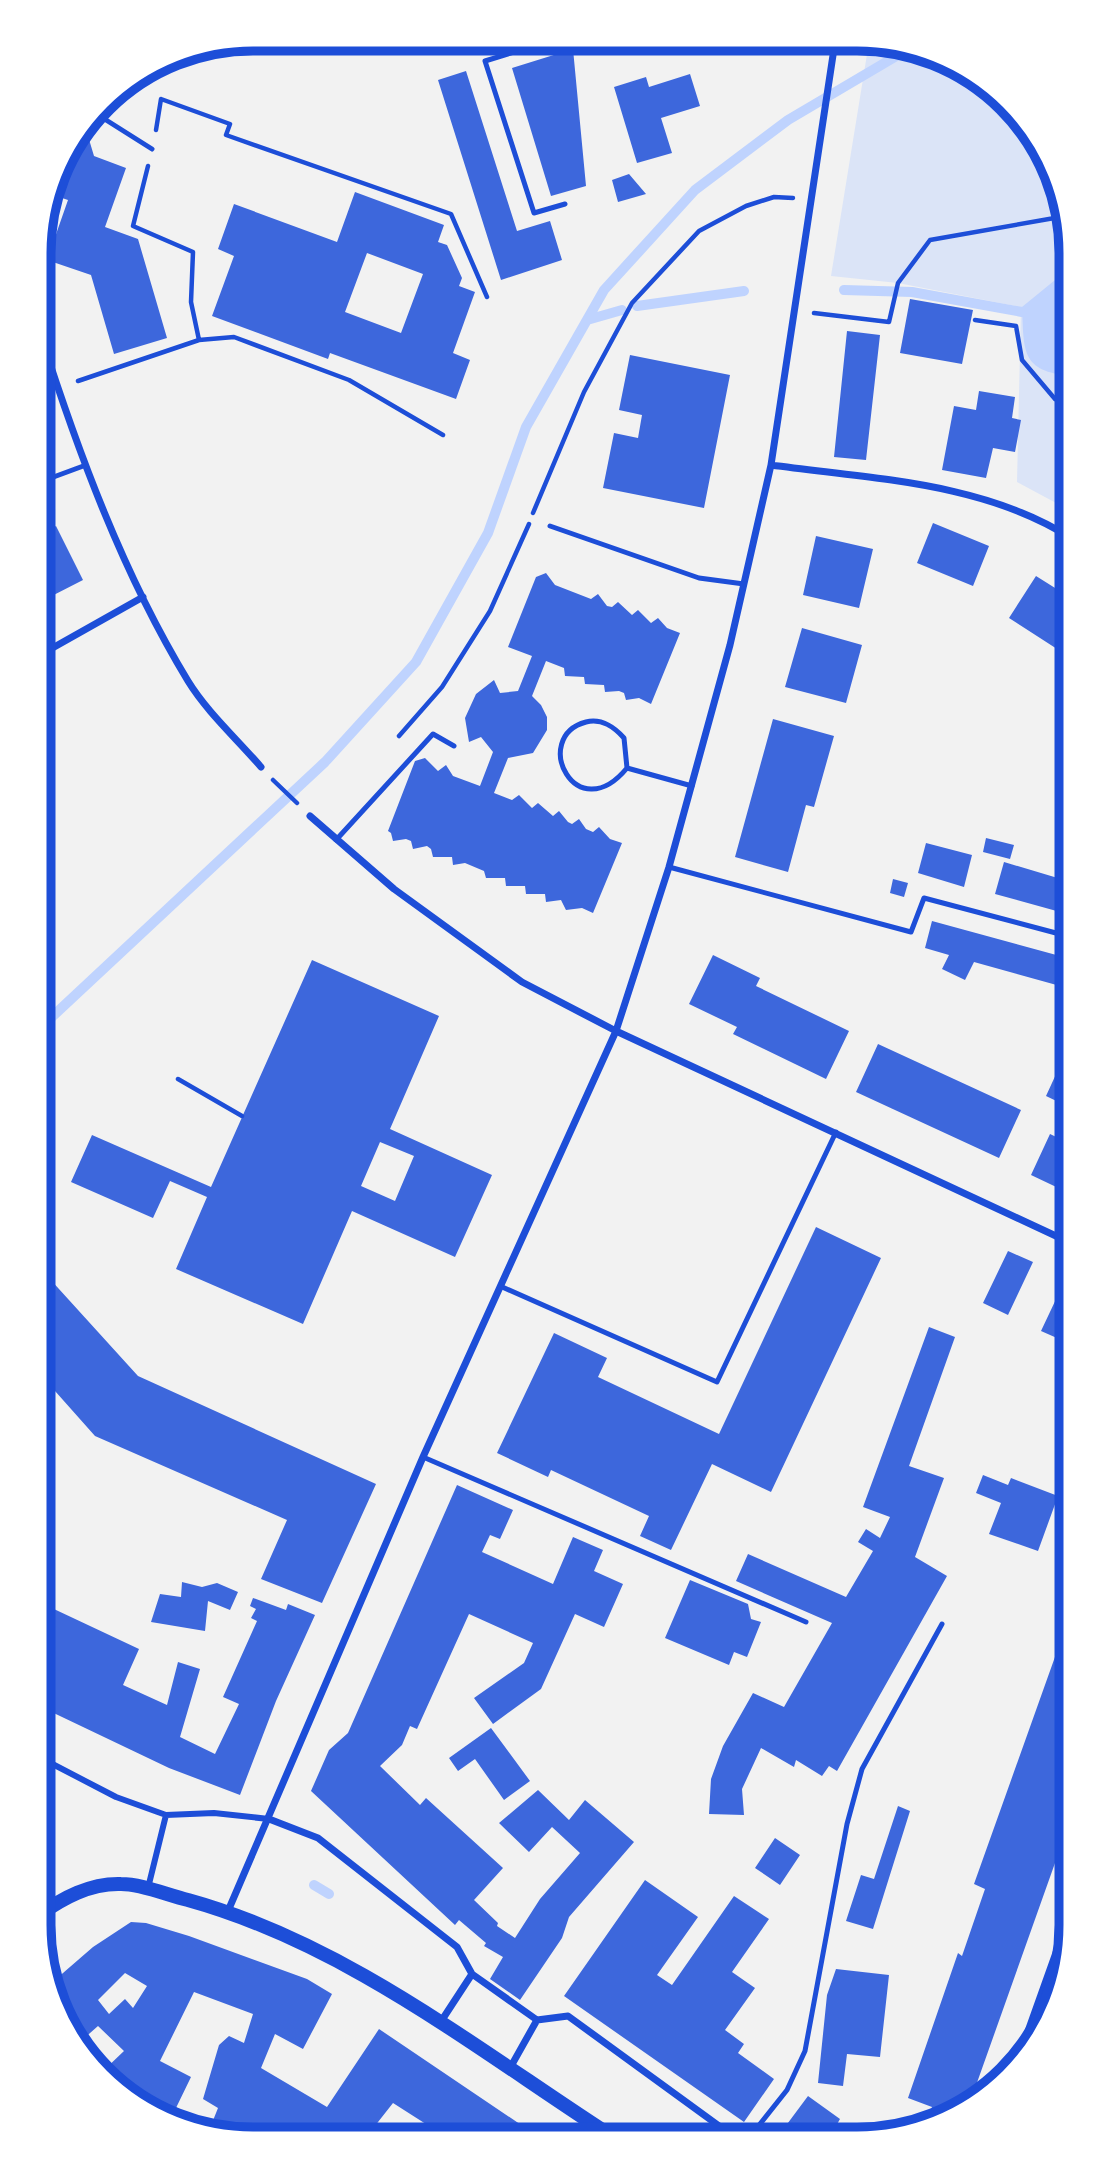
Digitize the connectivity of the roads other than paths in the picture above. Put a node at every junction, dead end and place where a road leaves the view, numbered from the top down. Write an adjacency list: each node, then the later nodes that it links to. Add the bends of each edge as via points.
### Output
1 (517, 51): 5 (lane, via 485,61 534,213)
2 (833, 51): 7 (street)
3 (103, 118): 4 (lane)
4 (152, 149)
5 (565, 204)
6 (51, 366): 8 (street)
7 (771, 465): 11 (street, via 976,496 1041,518); 12 (street)
8 (86, 466): 9 (lane); 13 (street)
9 (51, 478)
10 (550, 526): 12 (lane, via 699,578)
11 (1059, 530)
12 (744, 584): 18 (street)
13 (143, 597): 14 (street); 16 (street, via 190,683)
14 (51, 649)
15 (454, 746): 20 (lane, via 433,734)
16 (261, 767)
17 (627, 768): 17 (lane, via 605,788 578,785 561,764 564,739 584,722 605,723 624,738); 18 (lane)
18 (692, 786): 21 (street)
19 (310, 816): 20 (street)
20 (336, 840): 23 (street, via 394,889 522,982)
21 (669, 867): 22 (lane, via 911,932 924,898); 23 (street)
22 (1059, 934)
23 (617, 1031): 24 (street); 26 (street)
24 (836, 1132): 25 (street); 26 (lane, via 717,1381)
25 (1059, 1237)
26 (500, 1286): 27 (street)
27 (423, 1457): 28 (lane); 32 (street)
28 (806, 1622)
29 (942, 1624): 44 (lane, via 862,1769 846,1824 805,2052 788,2090)
30 (51, 1763): 31 (street, via 116,1797)
31 (166, 1815): 32 (street, via 215,1813); 33 (street)
32 (269, 1819): 35 (street); 37 (street, via 318,1838 457,1947)
33 (147, 1890): 34 (main road, via 122,1884 93,1887); 35 (main road)
34 (51, 1906)
35 (228, 1911): 40 (main road, via 290,1935 370,1978)
36 (1056, 1961): 39 (street)
37 (472, 1974): 38 (street); 40 (street)
38 (537, 2020): 41 (street); 43 (street, via 568,2016)
39 (1034, 2022)
40 (440, 2024): 41 (main road)
41 (509, 2070): 42 (main road)
42 (597, 2127)
43 (721, 2127)
44 (758, 2127)

